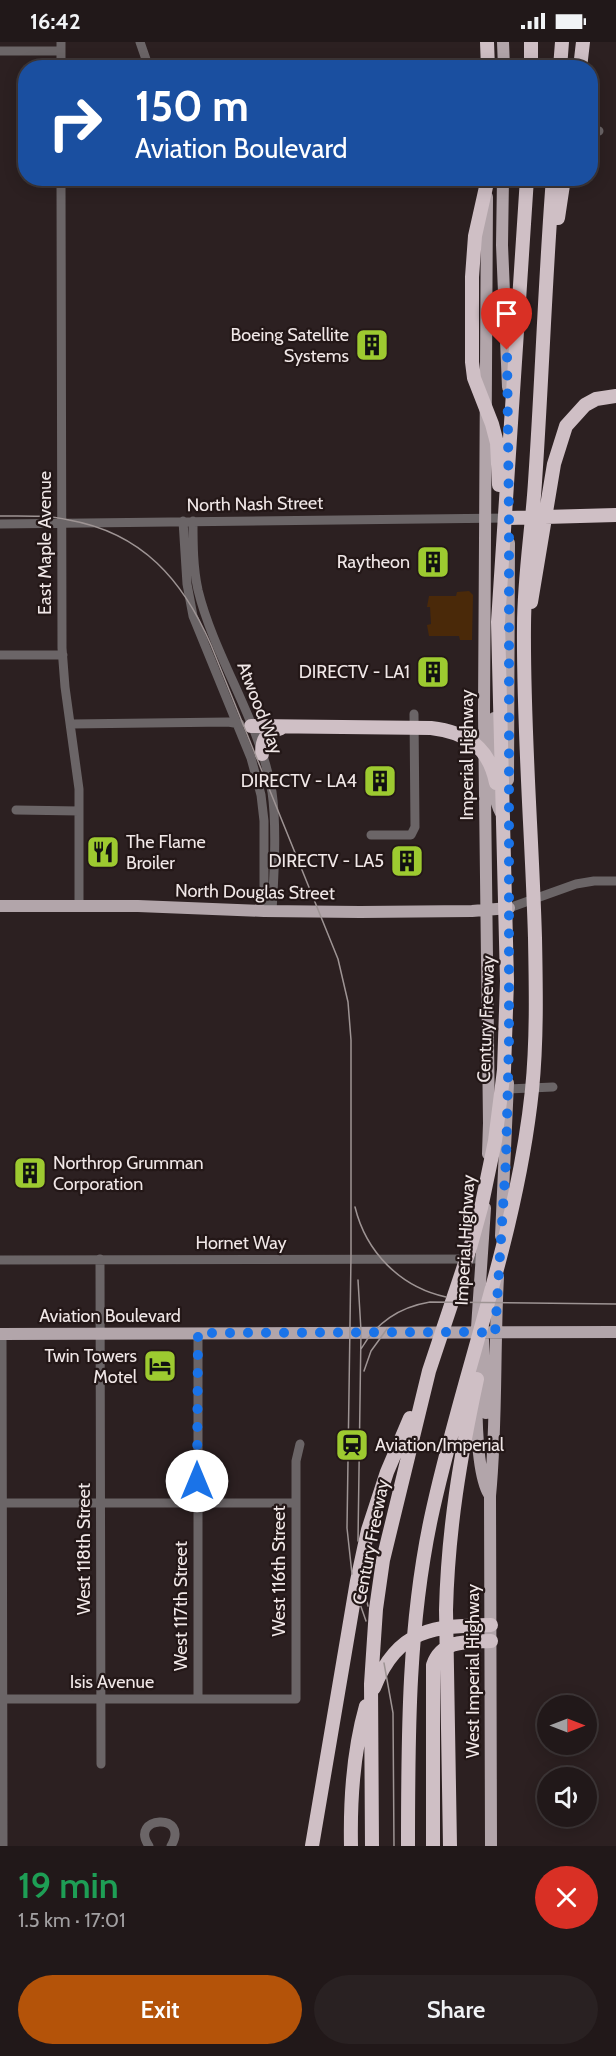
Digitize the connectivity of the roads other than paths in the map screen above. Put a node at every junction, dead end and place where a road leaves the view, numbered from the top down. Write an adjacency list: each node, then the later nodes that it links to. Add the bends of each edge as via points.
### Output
1 (140, 42): 9 (street)
2 (487, 42): 10 (highway)
3 (503, 42): 11 (main road)
4 (562, 42): 13 (highway)
5 (583, 42): 14 (highway)
6 (531, 44): 12 (highway)
7 (61, 47): 8 (street)
8 (0, 51)
9 (146, 60)
10 (488, 60)
11 (504, 60)
12 (531, 60)
13 (561, 60)
14 (581, 60)
15 (61, 186): 28 (street, East Maple Avenue)
16 (487, 186): 30 (highway, via 475,236 473,370 492,424 499,465)
17 (488, 186): 25 (main road, Imperial Highway)
18 (503, 186): 26 (main road, Imperial Highway)
19 (526, 186): 30 (highway, Century Freeway)
20 (552, 186): 22 (highway)
21 (563, 186): 22 (highway)
22 (548, 248): 31 (highway)
23 (616, 396): 31 (highway, via 585,405 566,426 554,464 534,595)
24 (616, 515): 26 (highway)
25 (486, 518): 26 (street, North Nash Street); 27 (street, North Nash Street); 34 (main road, Imperial Highway)
26 (509, 518): 35 (main road, Imperial Highway)
27 (188, 521): 28 (street, North Nash Street); 37 (street, Atwood Way, via 187,584 193,616); 39 (street, Atwood Way, via 199,591)
28 (62, 523): 29 (street, North Nash Street); 33 (street, East Maple Avenue)
29 (0, 524)
30 (498, 622): 44 (highway, Century Freeway)
31 (524, 624): 59 (highway, via 535,1050 523,1153)
32 (0, 655): 33 (street)
33 (63, 655): 38 (street, East Maple Avenue)
34 (489, 712): 35 (street); 44 (main road, via 494,798); 50 (main road, Imperial Highway)
35 (508, 712): 44 (main road, Imperial Highway)
36 (414, 714): 45 (street, via 415,827 411,835)
37 (237, 723): 38 (street); 39 (street); 51 (street, Atwood Way, via 251,758 263,807)
38 (70, 724): 43 (street, East Maple Avenue)
39 (251, 726): 40 (highway); 41 (street, Atwood Way)
40 (283, 727): 41 (highway, via 270,732 262,741); 44 (highway, via 431,728 470,739 492,768)
41 (262, 754): 51 (street, Atwood Way, via 273,808)
42 (16, 810): 43 (street)
43 (79, 811): 48 (street, East Maple Avenue)
44 (506, 825): 49 (main road, Imperial Highway); 65 (highway, Century Freeway, via 507,981 500,1108 481,1208)
45 (371, 835)
46 (616, 881): 49 (street, via 576,884)
47 (0, 906): 48 (main road, North Douglas Street)
48 (79, 906): 51 (main road, North Douglas Street)
49 (509, 908): 50 (main road, North Douglas Street); 54 (main road, Imperial Highway)
50 (487, 910): 51 (main road, North Douglas Street); 52 (main road, Imperial Highway)
51 (268, 911)
52 (489, 1086): 55 (main road, via 497,1097); 57 (main road, Imperial Highway)
53 (553, 1087): 54 (street)
54 (507, 1089): 55 (main road, Imperial Highway)
55 (503, 1197): 64 (main road, Imperial Highway)
56 (100, 1259): 57 (street, Hornet Way); 58 (street, Hornet Way); 63 (street, West 118th Street)
57 (482, 1259): 59 (main road, Imperial Highway)
58 (0, 1260)
59 (480, 1329): 61 (main road, Aviation Boulevard); 64 (main road, Aviation Boulevard); 67 (main road, via 488,1454); 68 (main road, West Imperial Highway, via 478,1430 483,1485); 86 (highway, via 436,1494 423,1561 412,1669); 88 (highway, via 481,1358 453,1499 447,1573)
60 (616, 1332): 64 (main road, Aviation Boulevard)
61 (198, 1333): 63 (main road, Aviation Boulevard); 71 (street, West 117th Street)
62 (1, 1334): 63 (main road, Aviation Boulevard); 69 (street)
63 (100, 1334): 70 (street, West 118th Street)
64 (495, 1334): 67 (main road, West Imperial Highway)
65 (429, 1371): 80 (highway, via 387,1472 368,1530); 85 (highway, Century Freeway, via 392,1519 376,1609 371,1684)
66 (300, 1444): 72 (street, West 116th Street)
67 (493, 1467): 68 (main road, West Imperial Highway)
68 (490, 1496): 73 (main road, West Imperial Highway)
69 (1, 1503): 70 (street); 75 (street)
70 (100, 1503): 71 (street); 76 (street, West 118th Street)
71 (197, 1503): 72 (street); 77 (street, West 117th Street)
72 (296, 1503): 78 (street, West 116th Street)
73 (491, 1625): 74 (main road, West Imperial Highway); 84 (highway, via 427,1630 396,1651 376,1681 355,1753)
74 (491, 1641): 87 (highway, via 453,1644 436,1656 432,1679); 89 (main road, West Imperial Highway)
75 (1, 1699): 76 (street, Isis Avenue); 81 (street)
76 (100, 1699): 77 (street, Isis Avenue); 79 (street, West 118th Street)
77 (198, 1699): 78 (street, Isis Avenue)
78 (296, 1699)
79 (101, 1764)
80 (308, 1844)
81 (3, 1846)
82 (149, 1846): 83 (street, via 146,1831 159,1821 174,1829)
83 (171, 1846)
84 (351, 1846)
85 (372, 1846)
86 (408, 1846)
87 (433, 1846)
88 (451, 1846)
89 (491, 1846)

